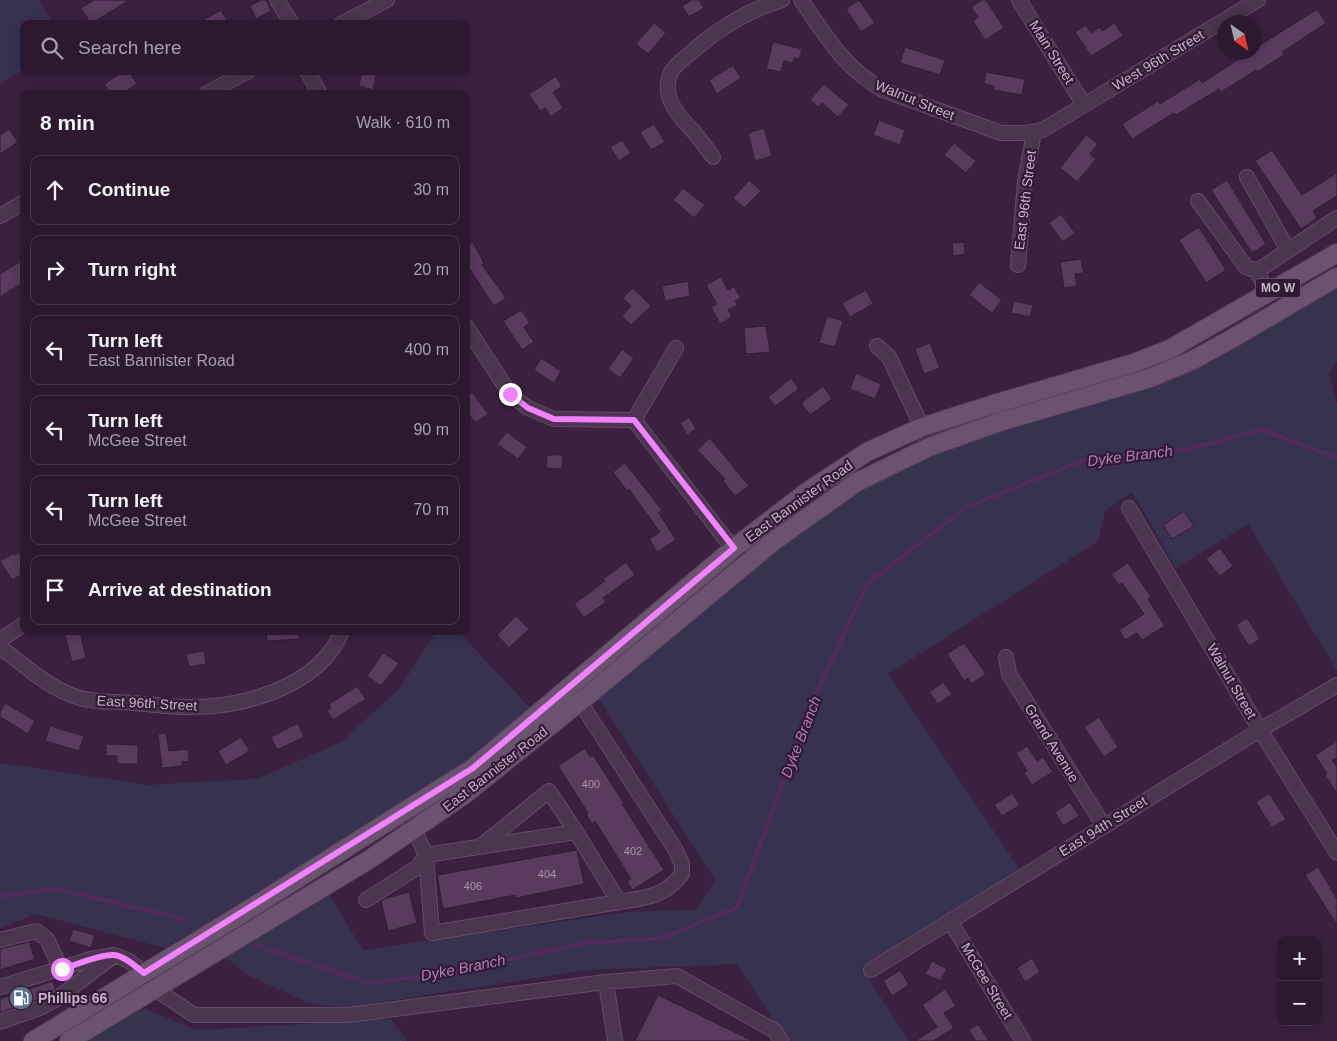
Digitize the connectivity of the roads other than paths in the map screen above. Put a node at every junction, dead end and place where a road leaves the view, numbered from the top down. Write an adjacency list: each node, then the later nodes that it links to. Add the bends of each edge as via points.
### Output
1 (277, 0): 7 (street)
2 (387, 0): 8 (street)
3 (782, 0): 15 (street, via 763,6 726,26 683,58 670,73 668,92 674,108)
4 (801, 0): 14 (street, Walnut Street, via 852,69 883,90 1001,133)
5 (1019, 0): 13 (street, Main Street)
6 (1258, 0): 13 (street, West 96th Street)
7 (290, 20)
8 (348, 20)
9 (241, 75): 11 (street)
10 (308, 75): 12 (street)
11 (213, 90)
12 (318, 90)
13 (1084, 105): 14 (street, East 96th Street)
14 (1034, 132): 23 (street, East 96th Street, via 1025,182)
15 (712, 157)
16 (1247, 177): 21 (street)
17 (1198, 201): 24 (street, via 1246,267)
18 (20, 204): 19 (street)
19 (0, 216)
20 (1337, 218): 21 (street)
21 (1288, 250): 24 (street)
22 (1337, 253): 26 (main road, MO W)
23 (1018, 266)
24 (1256, 271): 26 (street)
25 (1337, 277): 32 (main road, East Bannister Road / MO W, via 1234,338 1150,378 999,422)
26 (1268, 294): 31 (main road, East Bannister Road / MO W, via 1170,349)
27 (470, 332): 30 (street, via 510,394 528,408 554,419)
28 (877, 346): 31 (street, via 889,357)
29 (676, 348): 30 (street)
30 (634, 420): 34 (street)
31 (922, 427): 32 (street); 34 (main road, East Bannister Road / MO W, via 867,452 808,491)
32 (929, 447): 35 (main road, East Bannister Road / MO W, via 857,482)
33 (1130, 508): 43 (street, Walnut Street)
34 (734, 548): 35 (street); 44 (main road, East Bannister Road / MO W, via 473,768)
35 (747, 564): 42 (main road, East Bannister Road / MO W)
36 (20, 627): 38 (street)
37 (340, 635): 39 (street, East 96th Street, via 328,655 291,684 237,703 187,707 81,699 64,693)
38 (0, 640)
39 (0, 647)
40 (1006, 656): 45 (street, Grand Avenue, via 1009,674)
41 (1337, 685): 43 (street, East 94th Street)
42 (580, 702): 46 (main road, East Bannister Road / MO W, via 464,795); 52 (street, via 682,864 682,874 664,892)
43 (1260, 730): 45 (street, East 94th Street); 49 (street, Walnut Street)
44 (405, 810): 46 (street); 58 (main road, East Bannister Road / MO W)
45 (1104, 826): 53 (street, East 94th Street)
46 (415, 829): 50 (street); 61 (main road, East Bannister Road / MO W)
47 (576, 832): 48 (street); 48 (street, via 548,791); 52 (street)
48 (481, 846): 50 (street)
49 (1337, 853)
50 (426, 855): 51 (street, via 418,867); 52 (street, via 432,933)
51 (366, 900)
52 (619, 902)
53 (950, 921): 57 (street, East 94th Street); 67 (street, McGee Street)
54 (0, 940): 56 (street, via 36,931 47,939)
55 (115, 955): 56 (street); 58 (street); 62 (street, via 55,1000)
56 (62, 969): 60 (street)
57 (871, 970)
58 (144, 973): 61 (street); 63 (main road, East Bannister Road / MO W)
59 (606, 982): 61 (street, via 348,1015 194,1015); 65 (street); 66 (street, via 677,976 775,1031)
60 (0, 987)
61 (155, 989): 64 (main road, East Bannister Road / MO W)
62 (0, 1022)
63 (33, 1041)
64 (69, 1041)
65 (615, 1041)
66 (781, 1041)
67 (1023, 1041)

